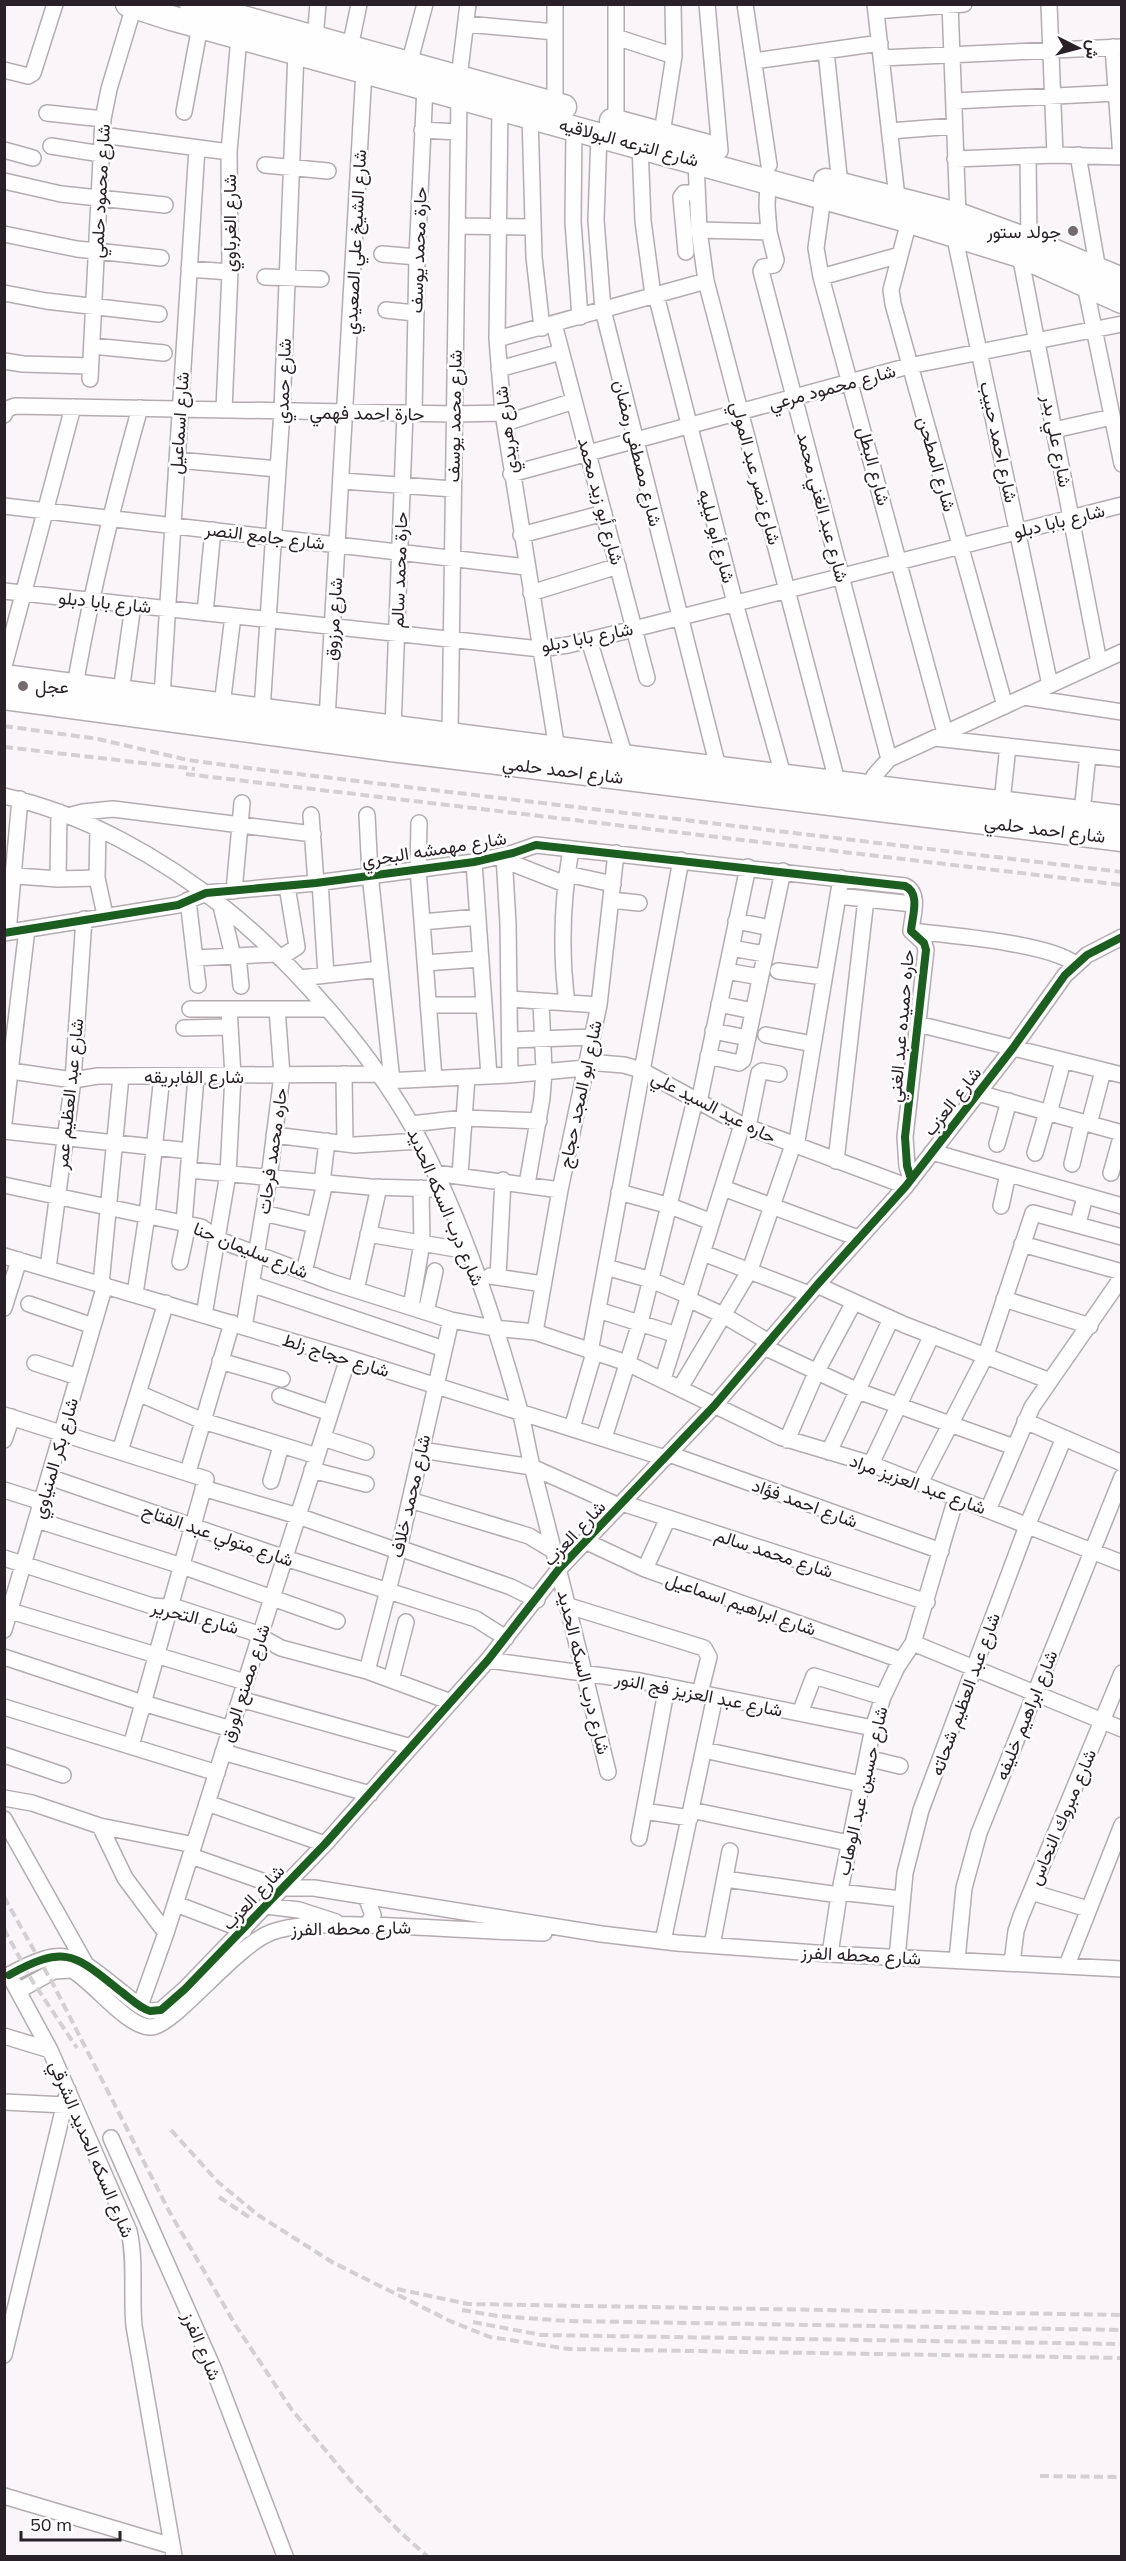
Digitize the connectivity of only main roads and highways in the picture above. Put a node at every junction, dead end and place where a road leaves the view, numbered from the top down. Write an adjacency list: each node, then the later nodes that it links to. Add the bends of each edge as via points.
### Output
1 (131, 5): 2 (main road, شارع الترعه البولاقيه)
2 (173, 11): 3 (main road, شارع الترعه البولاقيه)
3 (196, 15): 4 (main road, شارع الترعه البولاقيه)
4 (250, 21): 5 (main road, شارع الترعه البولاقيه)
5 (305, 45): 6 (main road, شارع الترعه البولاقيه, via 350,48 409,64); 6 (main road, شارع الترعه البولاقيه, via 364,71 425,87)
6 (459, 87): 7 (main road, شارع الترعه البولاقيه, via 555,105); 7 (main road, شارع الترعه البولاقيه, via 500,107 574,128)
7 (607, 128): 8 (main road, شارع الترعه البولاقيه, via 640,145 696,161); 8 (main road, شارع الترعه البولاقيه, via 662,134 720,151)
8 (769, 173): 9 (main road, شارع الترعه البولاقيه, via 956,225 1025,248)
9 (1092, 278): 10 (main road, شارع الترعه البولاقيه); 11 (main road, شارع الترعه البولاقيه)
10 (1122, 280)
11 (1122, 301)
12 (4, 677): 14 (main road, شارع احمد حلمي)
13 (4, 697): 15 (main road, شارع احمد حلمي)
14 (1122, 818)
15 (1122, 839)

